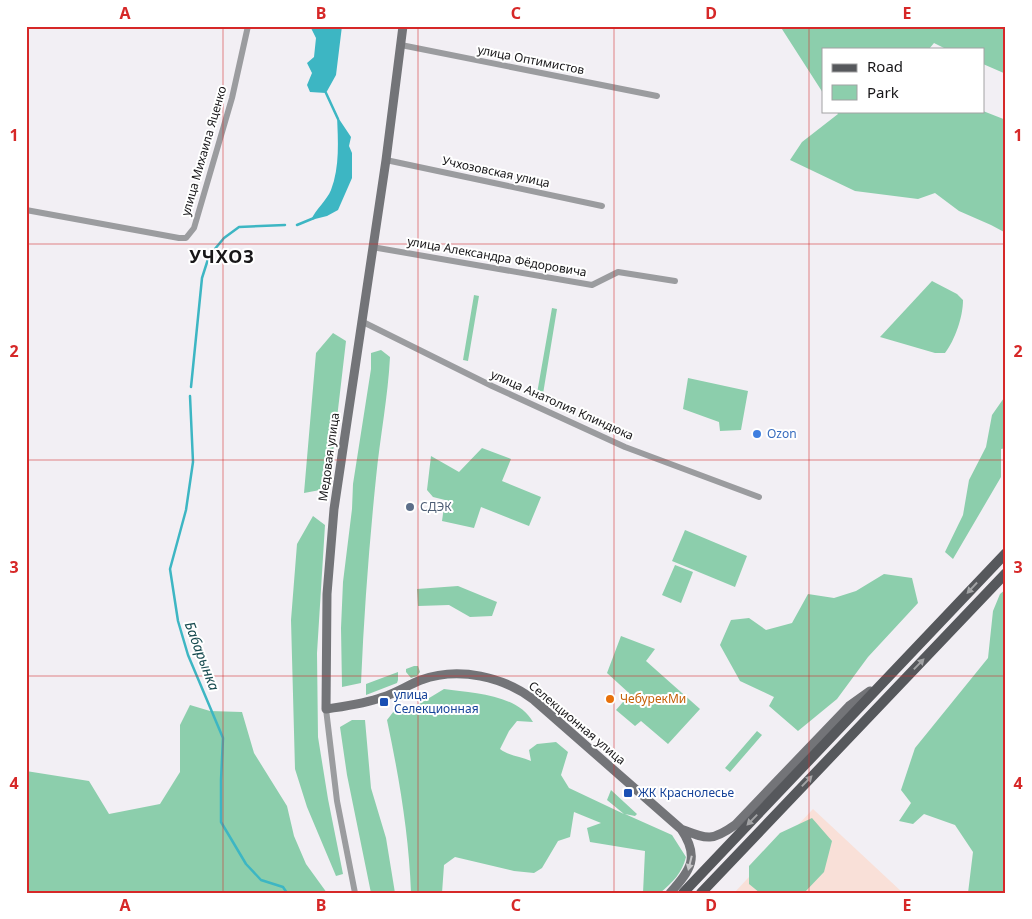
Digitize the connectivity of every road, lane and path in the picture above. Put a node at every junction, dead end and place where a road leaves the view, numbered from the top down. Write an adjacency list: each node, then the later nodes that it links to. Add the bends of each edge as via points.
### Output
1 (248, 26): 7 (street, улица Михаила Яценко, via 232,98 194,228 186,238)
2 (403, 26): 3 (street, Медовая улица)
3 (401, 45): 4 (street, улица Оптимистов); 5 (street, Медовая улица)
4 (657, 96)
5 (386, 160): 6 (street, Учхозовская улица); 8 (street, Медовая улица)
6 (602, 206)
7 (26, 210)
8 (372, 247): 9 (street, улица Александра Фёдоровича, via 592,285 618,272); 10 (street, Медовая улица)
9 (675, 282)
10 (361, 321): 11 (street, улица Анатолия Клиндюка, via 625,447); 15 (street, Медовая улица, via 334,509 327,594)
11 (759, 497)
12 (1006, 552): 14 (main road, one-way to 14)
13 (1006, 573): 20 (main road, one-way to 13)
14 (881, 684): 16 (street, via 849,706 735,825 710,838); 19 (main road, one-way to 19)
15 (326, 709): 16 (street, Селекционная улица, via 363,704 423,679 453,674 486,676 508,684 534,700); 17 (street, Медовая улица, via 337,801)
16 (681, 829): 18 (street, one-way to 18, via 692,849 692,859 684,878)
17 (356, 893)
18 (670, 893)
19 (683, 893)
20 (701, 893)

